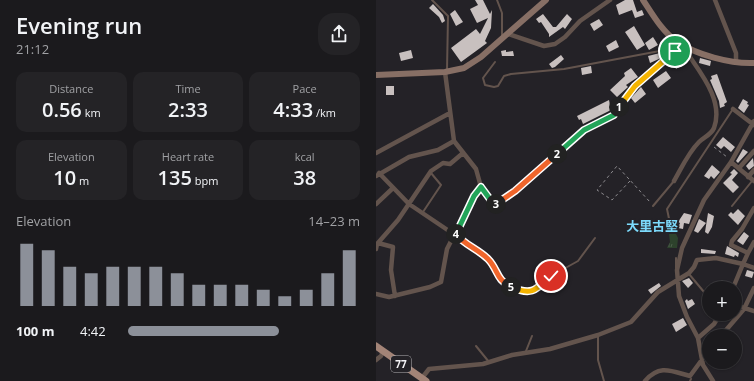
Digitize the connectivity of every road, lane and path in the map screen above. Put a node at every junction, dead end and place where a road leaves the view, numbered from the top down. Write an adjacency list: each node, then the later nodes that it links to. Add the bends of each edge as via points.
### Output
1 (432, 0): 14 (lane, via 448,16)
2 (498, 0): 8 (lane, via 502,13)
3 (546, 0): 7 (street)
4 (610, 0): 7 (street, via 580,21 555,44 544,46)
5 (643, 0): 9 (street, via 661,27)
6 (715, 0): 12 (street, via 736,53)
7 (508, 34): 8 (street)
8 (502, 39): 14 (street, via 472,63)
9 (682, 45): 10 (street); 12 (street, via 713,57); 19 (street, via 711,92 716,107 716,119)
10 (675, 51): 11 (lane, via 665,50 564,69 511,74 504,76 498,86 494,87 485,85 483,78); 35 (street, via 635,86 614,115 584,130 495,206)
11 (494, 62)
12 (736, 62): 13 (street)
13 (754, 64)
14 (446, 72): 15 (street); 17 (street)
15 (376, 75)
16 (734, 108): 18 (street); 20 (lane)
17 (450, 112): 21 (street); 24 (street)
18 (754, 123): 26 (street)
19 (711, 132): 20 (lane); 33 (street, via 692,151)
20 (715, 136): 22 (lane)
21 (454, 141): 25 (street); 30 (street, via 438,150 409,157)
22 (710, 144): 26 (path); 43 (lane, via 668,209)
23 (754, 151): 27 (street)
24 (376, 153)
25 (463, 153): 29 (street, via 450,164 443,163); 35 (street, via 476,169)
26 (732, 161): 27 (street); 53 (street, via 704,200 682,248)
27 (739, 168): 31 (street)
28 (754, 170): 31 (street)
29 (430, 172): 38 (street); 42 (lane, via 441,185)
30 (378, 175): 36 (street)
31 (748, 177): 34 (street)
32 (630, 181): 32 (path, via 616,166 597,190 612,200); 39 (path)
33 (674, 181): 39 (lane)
34 (753, 181): 40 (lane)
35 (481, 187): 44 (street)
36 (393, 188): 37 (street); 38 (street)
37 (376, 204)
38 (409, 204): 42 (street); 47 (street)
39 (653, 206)
40 (732, 206)
41 (754, 208): 49 (street, via 731,245)
42 (422, 214): 44 (street)
43 (672, 233)
44 (455, 235): 45 (lane, via 488,259 505,284 529,292 578,261); 60 (street, via 447,249 442,282 430,288)
45 (595, 238)
46 (754, 242): 49 (street)
47 (378, 243): 48 (street); 60 (street, via 393,247 391,270)
48 (376, 249)
49 (748, 253): 51 (street)
50 (676, 258): 53 (lane)
51 (743, 264): 52 (street); 54 (street, via 716,258 697,260); 56 (street)
52 (754, 268)
53 (677, 270): 55 (street)
54 (688, 273): 55 (street); 58 (lane)
55 (677, 281): 65 (street, via 658,292 631,322); 67 (street, via 679,296)
56 (736, 281)
57 (754, 288): 61 (street)
58 (702, 290)
59 (376, 294): 60 (street)
60 (395, 296)
61 (744, 309): 62 (street); 64 (street)
62 (754, 311)
63 (716, 321): 67 (street)
64 (727, 329)
65 (598, 335): 71 (street, via 550,349); 79 (lane, via 598,360)
66 (532, 336): 71 (lane)
67 (698, 338): 72 (street)
68 (376, 346): 70 (main road, 77)
69 (476, 346): 75 (lane)
70 (383, 351): 73 (street); 78 (main road, 77)
71 (525, 352): 75 (street)
72 (702, 354)
73 (376, 360)
74 (702, 360): 77 (street)
75 (490, 362): 78 (street, via 429,369)
76 (706, 369): 81 (street)
77 (691, 379): 80 (street, via 660,370)
78 (424, 380)
79 (604, 381)
80 (645, 381)
81 (713, 381)

